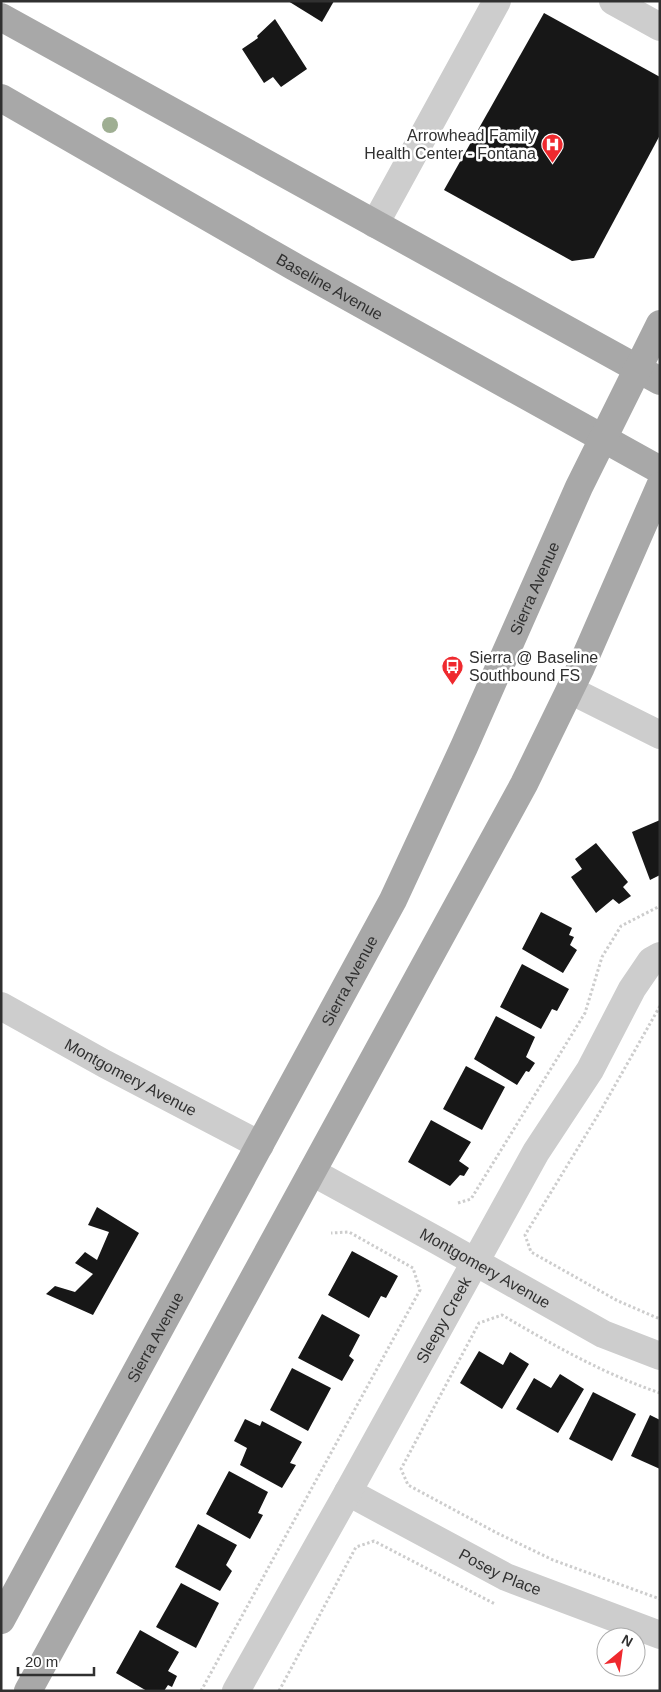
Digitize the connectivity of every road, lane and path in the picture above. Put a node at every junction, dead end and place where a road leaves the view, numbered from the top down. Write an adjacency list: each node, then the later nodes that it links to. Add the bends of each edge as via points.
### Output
1 (497, 1): 6 (street)
2 (613, 1): 4 (street)
3 (1, 17): 6 (main road)
4 (660, 27)
5 (1, 98): 9 (main road, Baseline Avenue)
6 (375, 224): 8 (main road)
7 (660, 324): 8 (main road, Sierra Avenue)
8 (649, 375): 9 (main road, Sierra Avenue)
9 (604, 439): 10 (main road, Baseline Avenue); 18 (main road, Sierra Avenue, via 579,487 393,900)
10 (660, 470)
11 (660, 486): 12 (main road)
12 (570, 690): 13 (street); 19 (main road, via 524,784)
13 (658, 730)
14 (660, 906): 20 (path, via 621,926 602,957 585,1013 471,1199)
15 (660, 956): 22 (street, Sleepy Creek, via 652,961 632,989 590,1070 536,1152)
16 (1, 1006): 18 (street, Montgomery Avenue)
17 (660, 1006): 23 (path, via 525,1235 531,1252 618,1301)
18 (260, 1145): 29 (main road, Sierra Avenue)
19 (312, 1172): 22 (street, Montgomery Avenue); 31 (main road)
20 (458, 1203)
21 (331, 1233): 32 (path, via 348,1232 413,1268 420,1290)
22 (475, 1261): 24 (street, Montgomery Avenue, via 604,1334); 26 (street, Sleepy Creek)
23 (660, 1319)
24 (660, 1356)
25 (660, 1393): 27 (path, via 567,1353 502,1315 489,1318 479,1323 401,1469 408,1485 497,1533 554,1560)
26 (348, 1492): 30 (street, Posey Place, via 506,1577); 33 (street, Sleepy Creek)
27 (660, 1599)
28 (498, 1605): 34 (path, via 374,1541 356,1547)
29 (1, 1620)
30 (660, 1635)
31 (28, 1691)
32 (200, 1691)
33 (236, 1691)
34 (279, 1691)

